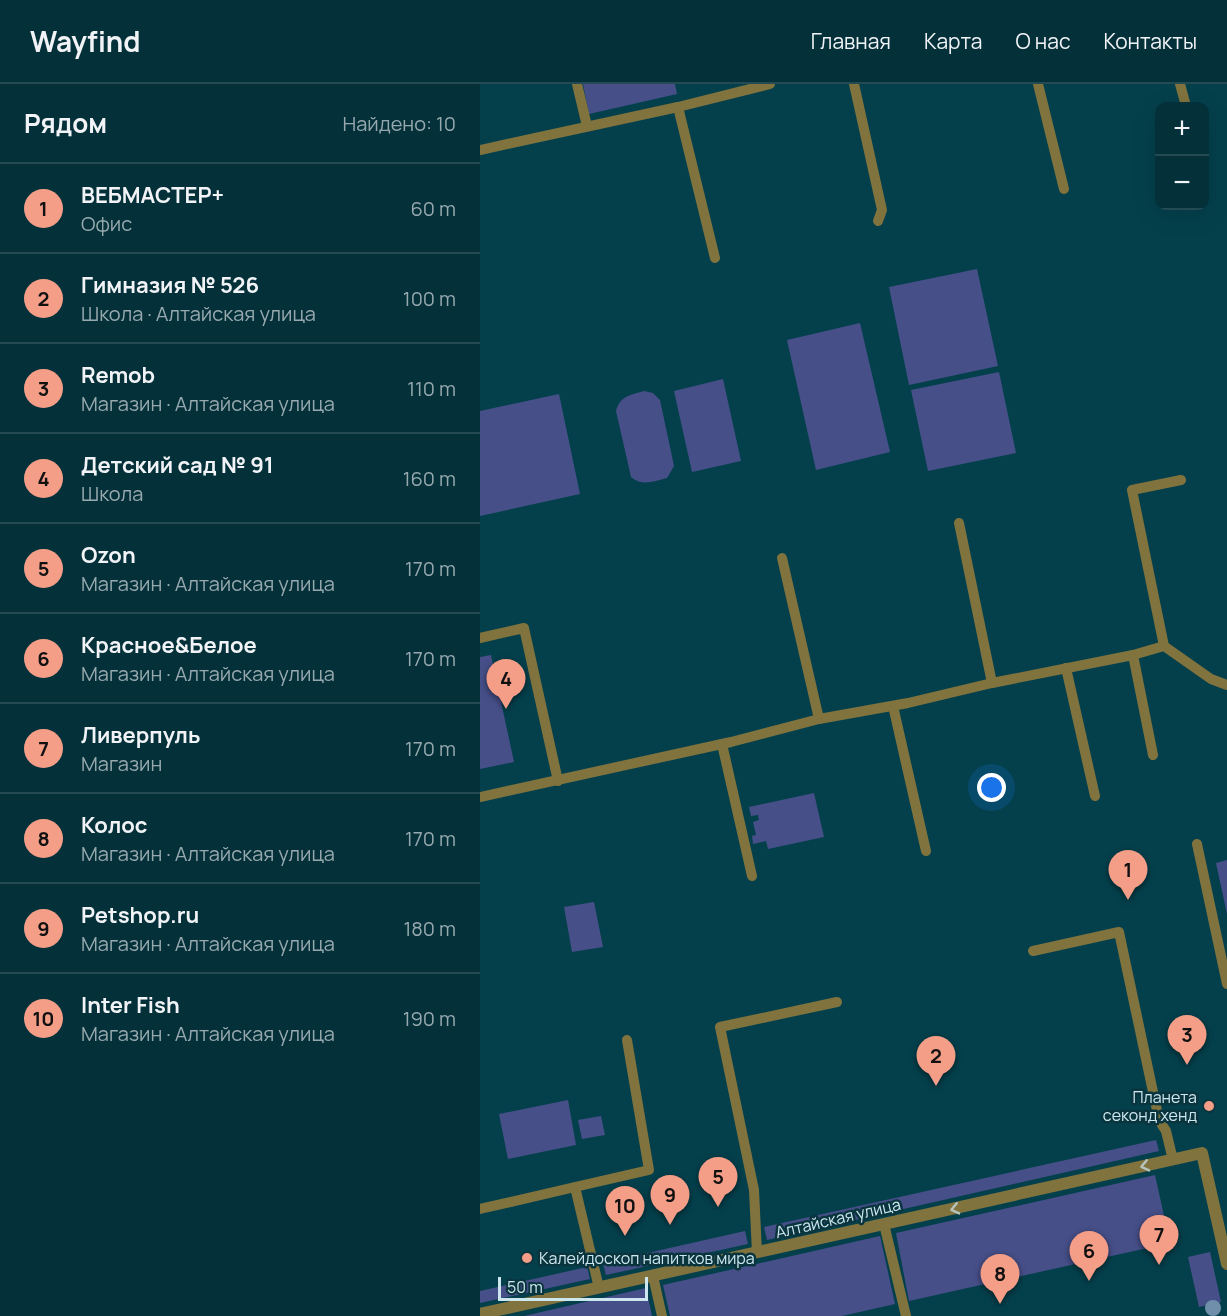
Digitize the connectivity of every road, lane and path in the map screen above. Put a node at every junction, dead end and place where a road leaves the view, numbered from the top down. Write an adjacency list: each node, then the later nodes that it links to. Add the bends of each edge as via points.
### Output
1 (577, 84): 9 (lane)
2 (770, 84): 6 (lane)
3 (854, 84): 12 (lane, via 882,210)
4 (1038, 84): 11 (lane)
5 (1180, 84): 7 (lane)
6 (751, 86): 8 (lane)
7 (1185, 102)
8 (678, 107): 9 (lane); 13 (lane)
9 (587, 126): 10 (lane)
10 (480, 150)
11 (1064, 189)
12 (878, 221)
13 (715, 258)
14 (1181, 480): 18 (lane, via 1132,490)
15 (959, 523): 21 (lane)
16 (782, 558): 24 (lane)
17 (480, 638): 27 (lane, via 524,628)
18 (1164, 646): 19 (lane); 22 (lane, via 1211,679)
19 (1133, 655): 20 (lane); 26 (lane)
20 (1066, 668): 21 (lane); 28 (lane)
21 (992, 683): 23 (lane)
22 (1227, 685)
23 (893, 706): 24 (lane); 31 (lane)
24 (819, 719): 25 (lane)
25 (722, 744): 27 (lane); 32 (lane)
26 (1153, 755)
27 (558, 781): 29 (lane)
28 (1095, 796)
29 (480, 798)
30 (1197, 844): 34 (lane)
31 (926, 851)
32 (752, 876)
33 (1032, 951): 37 (lane, via 1119,933 1159,1120)
34 (1227, 984)
35 (837, 1002): 41 (lane, via 720,1027 754,1190)
36 (627, 1040): 38 (lane, via 649,1170)
37 (1173, 1160): 40 (street, Алтайская улица, one-way to 40); 42 (street, Алтайская улица, via 1202,1154)
38 (575, 1186): 39 (lane); 44 (lane)
39 (480, 1209)
40 (884, 1224): 41 (street, Алтайская улица); 47 (lane)
41 (757, 1253): 43 (street, Алтайская улица)
42 (1227, 1264)
43 (653, 1276): 44 (street, Алтайская улица); 46 (lane)
44 (599, 1288): 45 (street, Алтайская улица)
45 (480, 1314)
46 (662, 1316)
47 (906, 1316)

